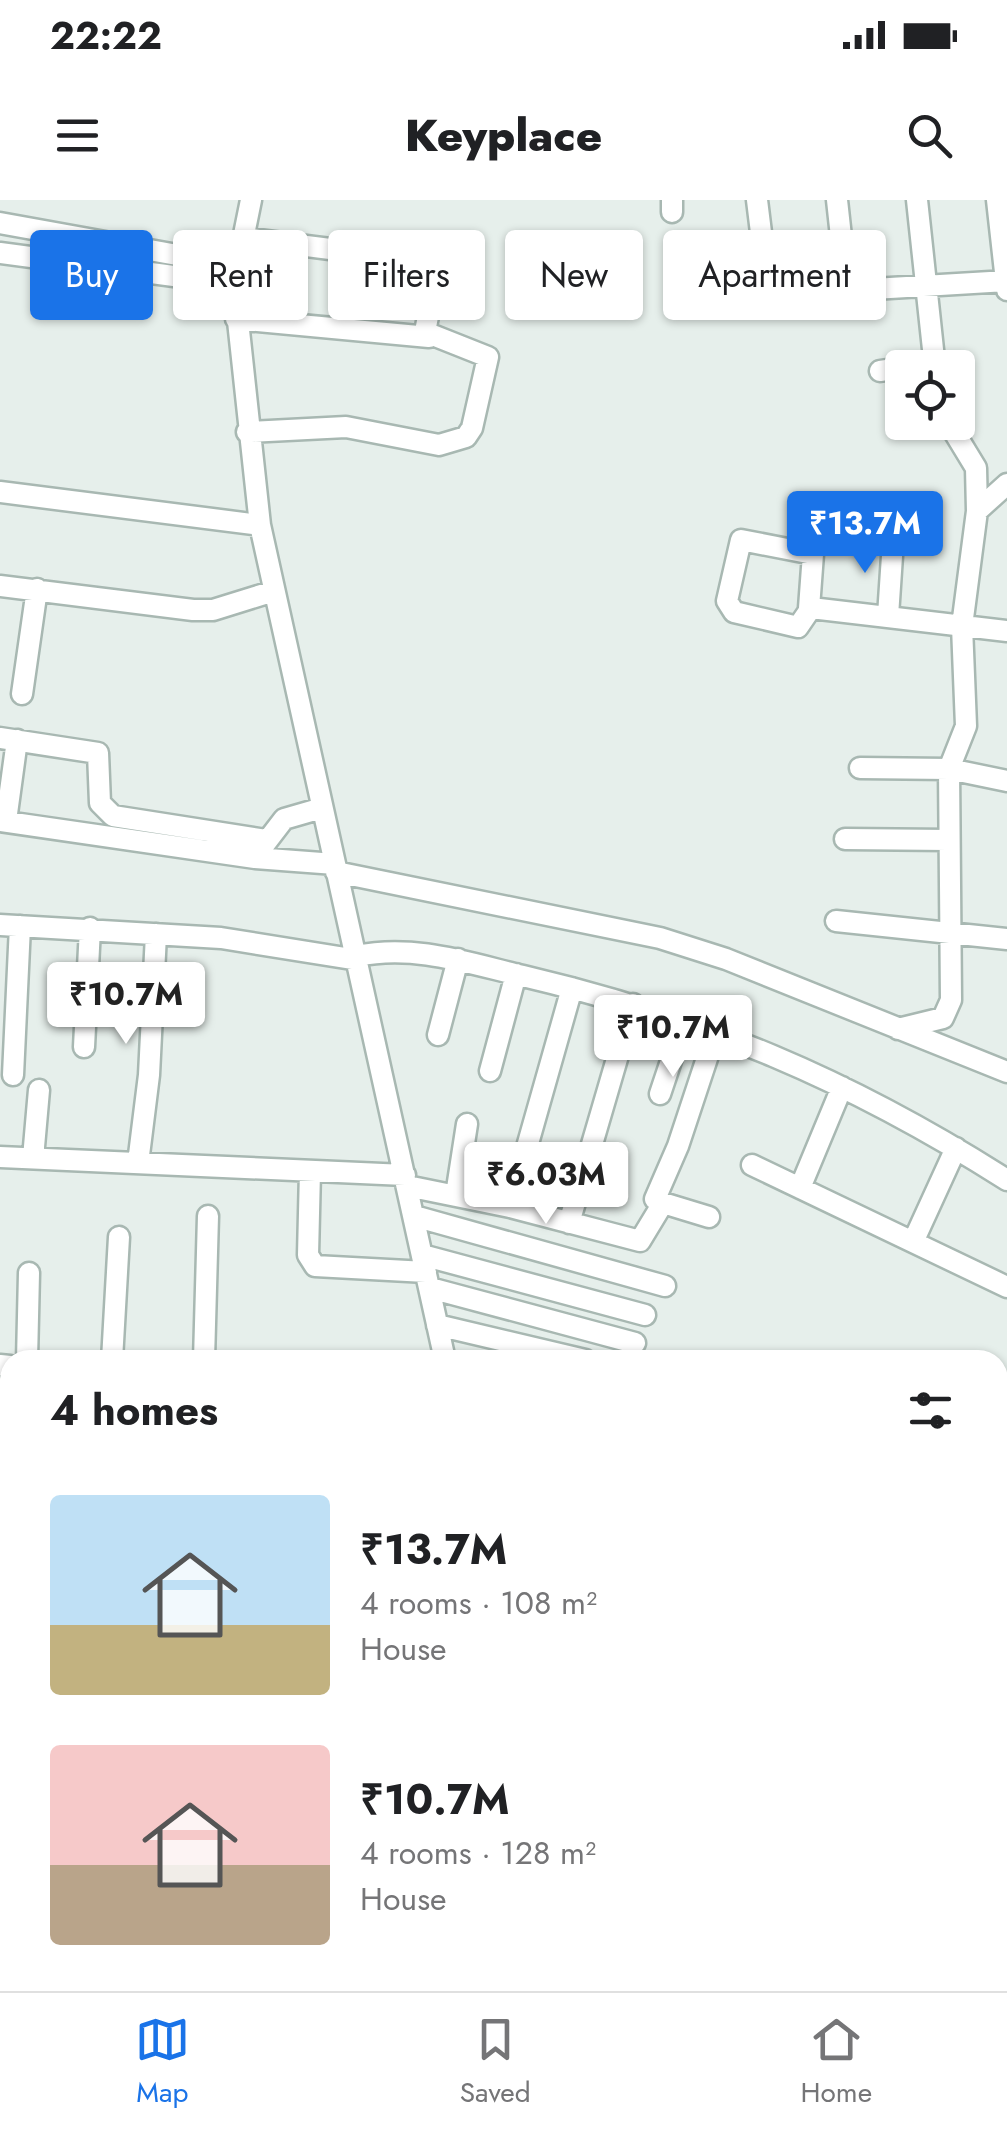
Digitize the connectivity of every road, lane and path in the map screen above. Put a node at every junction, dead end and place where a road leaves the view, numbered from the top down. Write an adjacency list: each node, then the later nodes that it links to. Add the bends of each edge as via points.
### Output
1 (251, 200): 7 (street)
2 (757, 200): 8 (street)
3 (838, 200): 13 (street, via 840,292)
4 (917, 200): 13 (street)
5 (997, 200): 12 (street)
6 (0, 222): 10 (street)
7 (245, 230)
8 (761, 230)
9 (0, 253): 11 (street)
10 (173, 261)
11 (173, 269)
12 (1006, 281): 13 (street); 14 (street)
13 (926, 288): 19 (street)
14 (1007, 290)
15 (236, 320): 22 (street)
16 (247, 320): 18 (street)
17 (427, 320): 18 (street)
18 (429, 337): 22 (street, via 488,357 472,428 455,444 346,427)
19 (933, 350)
20 (885, 370): 21 (street)
21 (880, 371)
22 (248, 432): 27 (street)
23 (959, 440): 26 (street, via 976,468)
24 (1007, 484): 26 (street)
25 (0, 492): 27 (street)
26 (978, 512): 34 (street)
27 (260, 525): 31 (street)
28 (893, 541): 33 (street)
29 (0, 586): 30 (street)
30 (37, 589): 31 (street, via 193,610); 36 (street)
31 (274, 591): 41 (street)
32 (809, 608): 32 (street, via 813,554 740,540 730,609 798,628); 33 (street)
33 (888, 616): 34 (street)
34 (962, 626): 35 (street); 39 (street, via 966,726)
35 (1007, 632)
36 (22, 694)
37 (9, 739): 42 (street); 45 (street, via 98,754 100,804 113,816)
38 (860, 768): 39 (street)
39 (949, 770): 40 (street); 44 (street)
40 (1007, 781)
41 (322, 808): 45 (street, via 284,820); 46 (street)
42 (3, 821): 45 (street)
43 (845, 838): 44 (street)
44 (948, 840): 50 (street)
45 (261, 849): 46 (street)
46 (337, 874): 53 (street); 59 (street, via 660,938)
47 (836, 922): 50 (street)
48 (10, 925): 49 (street); 65 (street)
49 (90, 928): 51 (street); 62 (street)
50 (952, 931): 52 (street); 59 (street, via 949,1010 932,1023)
51 (156, 934): 53 (street); 73 (street)
52 (1007, 938)
53 (357, 958): 54 (street, via 403,952); 77 (street)
54 (458, 959): 55 (street); 61 (street)
55 (516, 974): 56 (street); 63 (street)
56 (572, 988): 57 (street); 81 (street)
57 (633, 1004): 58 (street); 85 (street)
58 (685, 1019): 60 (street); 68 (street)
59 (898, 1029): 64 (street)
60 (716, 1031): 66 (street); 80 (street)
61 (438, 1036)
62 (84, 1046)
63 (490, 1071)
64 (1007, 1072)
65 (13, 1076)
66 (842, 1087): 70 (street); 78 (street)
67 (39, 1090): 72 (street)
68 (660, 1094)
69 (468, 1124): 79 (street)
70 (956, 1148): 76 (street); 87 (street)
71 (0, 1157): 72 (street)
72 (33, 1158): 73 (street)
73 (138, 1163): 75 (street)
74 (752, 1166): 78 (street)
75 (310, 1171): 77 (street); 88 (street, via 308,1255 315,1266)
76 (1007, 1180)
77 (406, 1181): 79 (street); 83 (street)
78 (800, 1188): 87 (street)
79 (456, 1195): 81 (street)
80 (655, 1199)
81 (510, 1207): 85 (street)
82 (208, 1216): 97 (street)
83 (414, 1216): 88 (street); 90 (street)
84 (709, 1217): 85 (street, via 663,1203 640,1240)
85 (570, 1223)
86 (119, 1237): 96 (street)
87 (913, 1242): 91 (street)
88 (426, 1272): 92 (street); 93 (street); 94 (street)
89 (28, 1273): 95 (street)
90 (664, 1286)
91 (1007, 1287)
92 (646, 1315)
93 (437, 1325): 98 (street); 99 (street)
94 (634, 1343)
95 (26, 1350)
96 (113, 1350)
97 (204, 1350)
98 (446, 1350)
99 (543, 1350)

